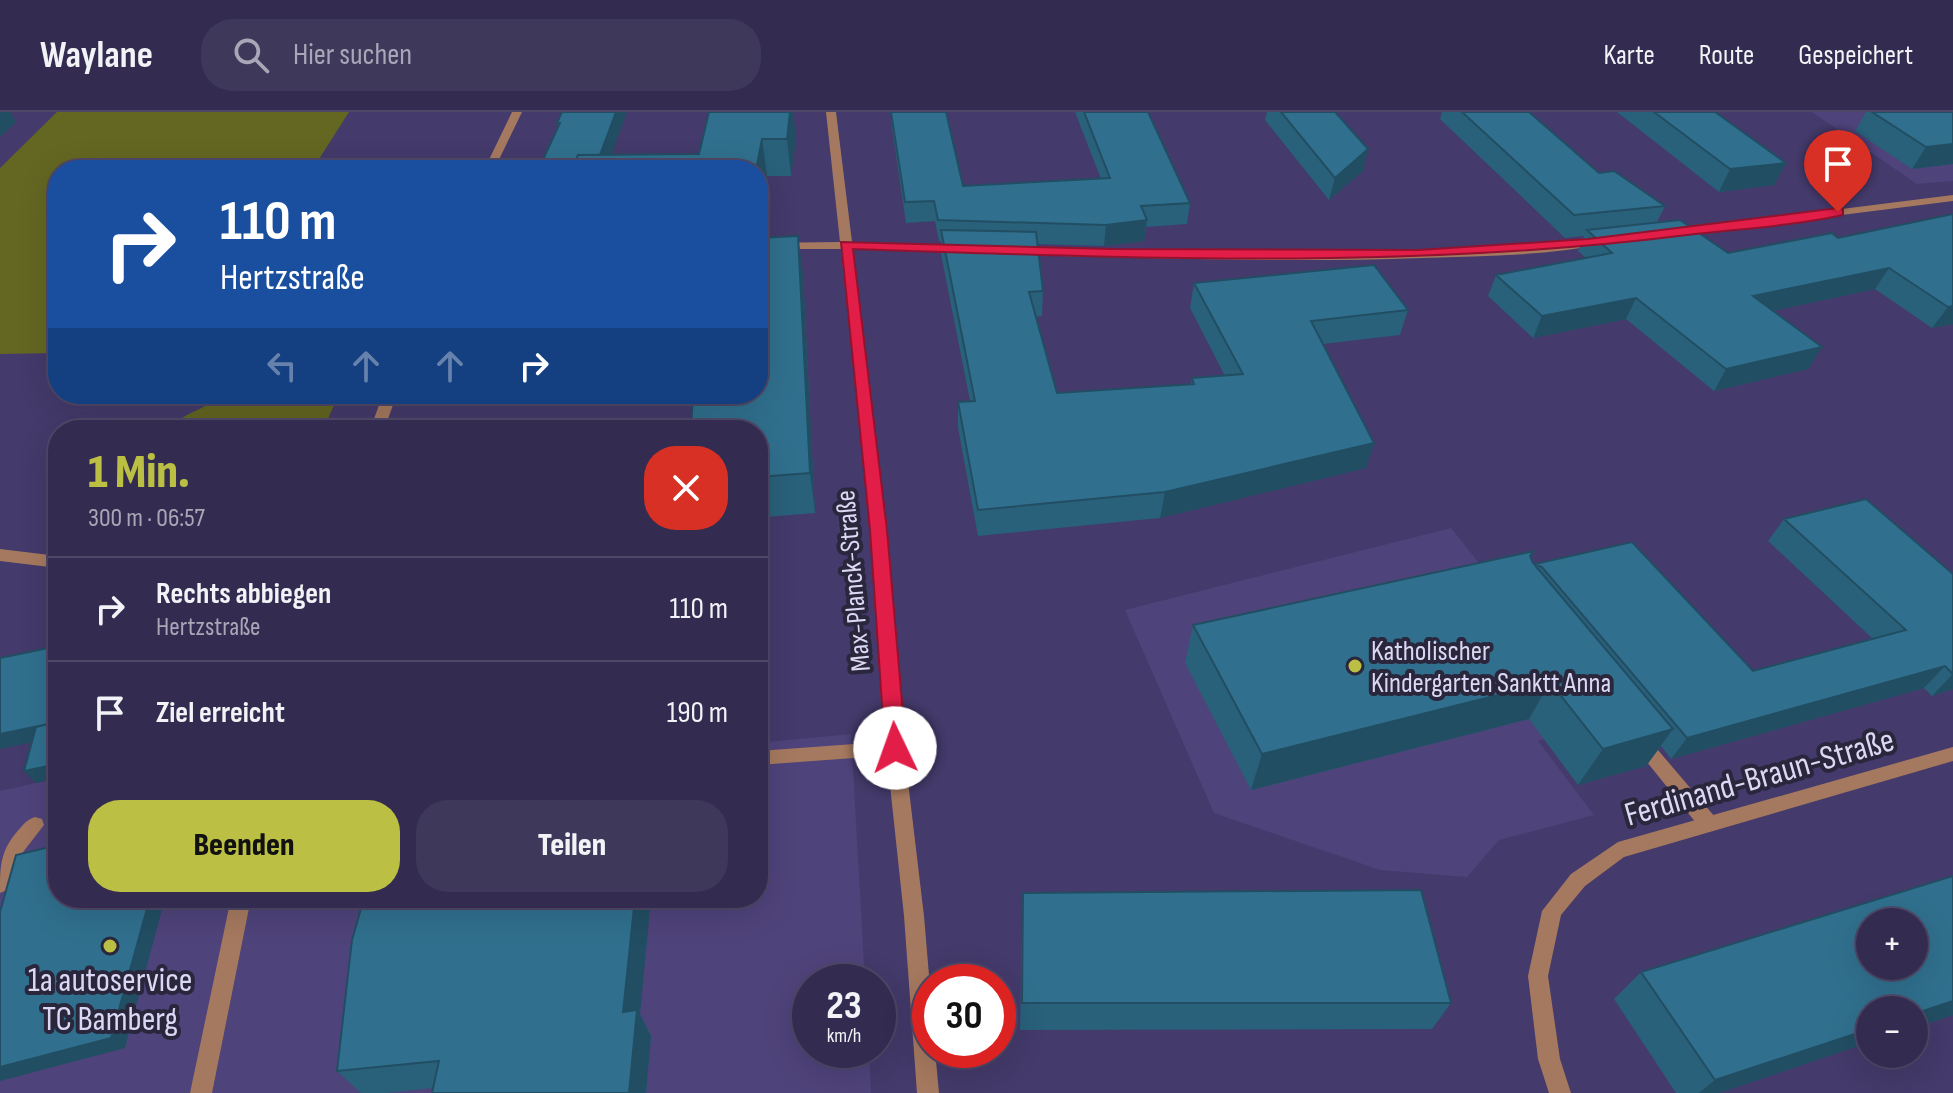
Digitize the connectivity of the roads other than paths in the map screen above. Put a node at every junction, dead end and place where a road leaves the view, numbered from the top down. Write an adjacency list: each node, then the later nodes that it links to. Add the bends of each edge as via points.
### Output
1 (517, 112): 3 (street)
2 (831, 112): 7 (street, Max-Planck-Straße)
3 (494, 160)
4 (1953, 198): 5 (street)
5 (1663, 234)
6 (1617, 240): 10 (street, via 1377,255)
7 (846, 245): 8 (street); 9 (street); 14 (street, Max-Planck-Straße, via 879,530)
8 (768, 246)
9 (972, 249)
10 (1002, 250)
11 (0, 555): 12 (street)
12 (48, 561)
13 (1630, 727): 17 (street)
14 (895, 748): 16 (street); 22 (street, Max-Planck-Straße)
15 (1953, 754): 17 (street, Ferdinand-Braun-Straße)
16 (768, 757)
17 (1708, 823): 23 (street, Ferdinand-Braun-Straße, via 1618,850 1578,880 1552,911 1538,976 1549,1059)
18 (35, 825): 19 (street, via 12,851)
19 (0, 884)
20 (239, 908): 21 (street)
21 (201, 1093)
22 (928, 1093)
23 (1560, 1093)

